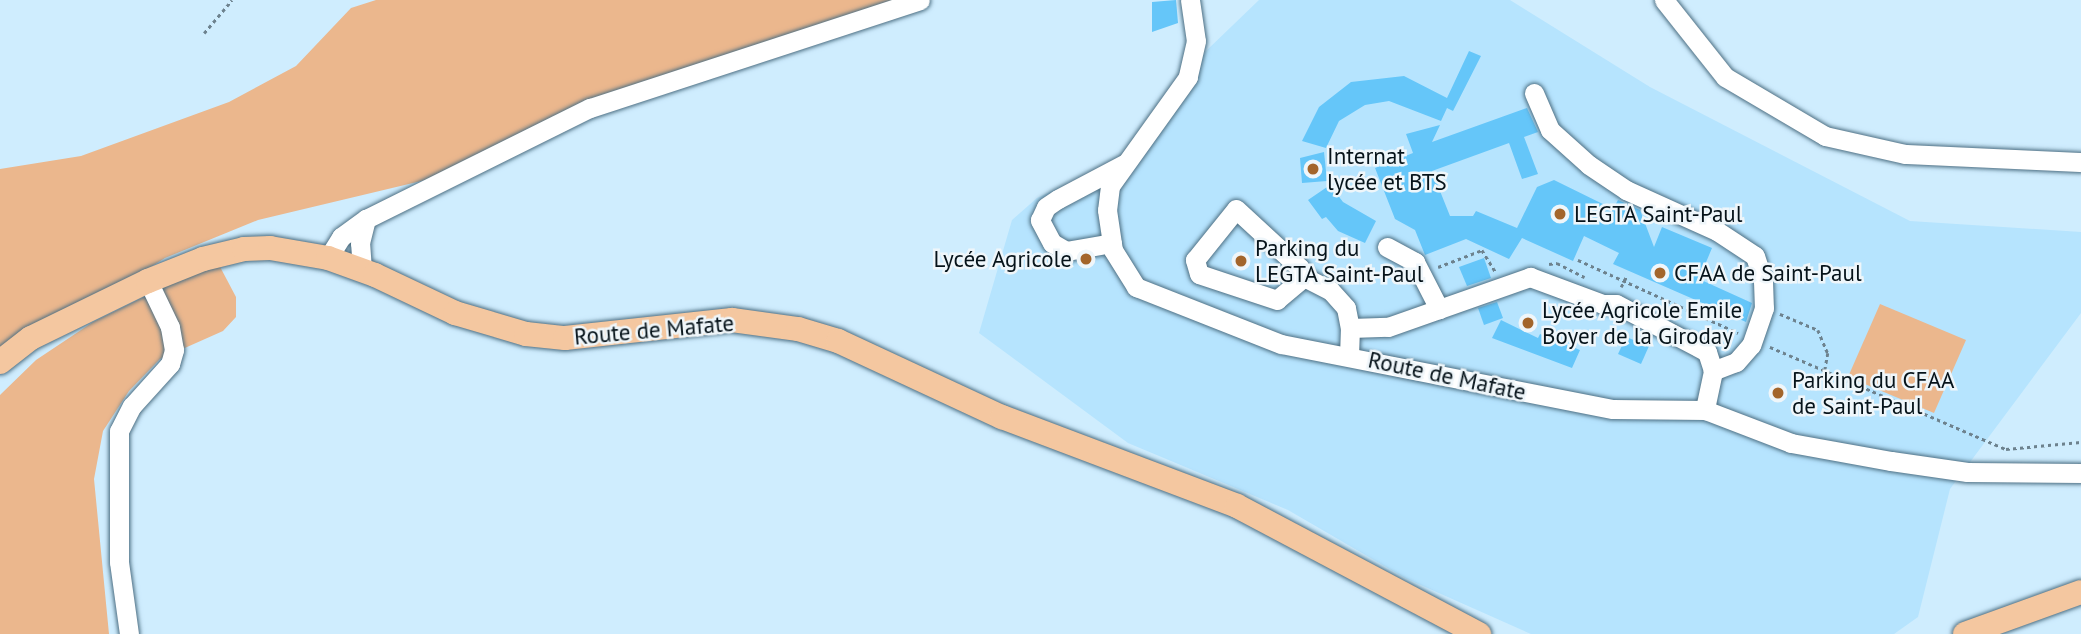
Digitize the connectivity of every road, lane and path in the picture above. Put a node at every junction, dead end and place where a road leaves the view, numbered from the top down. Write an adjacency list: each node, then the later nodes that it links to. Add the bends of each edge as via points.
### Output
1 (232, 0): 5 (path)
2 (920, 0): 9 (street, via 590,108)
3 (1190, 0): 8 (street, Route de Mafate, via 1196,41 1188,77)
4 (1664, 0): 7 (street, via 1725,77 1817,133 1905,154)
5 (204, 33)
6 (1534, 93): 17 (street, via 1550,130 1590,165 1626,190 1717,231 1755,256 1763,281)
7 (2081, 162)
8 (1125, 164): 10 (street, Route de Mafate, via 1110,186 1107,210); 10 (street, via 1058,199 1040,220 1052,243 1066,251)
9 (366, 219): 12 (street, via 341,237); 14 (street, via 360,243)
10 (1112, 243): 21 (street, Route de Mafate, via 1123,271 1136,287 1281,344)
11 (1387, 247): 18 (street, via 1415,262)
12 (328, 258): 14 (main road, Route de Mafate); 16 (main road, Route de Mafate, via 270,248 244,249)
13 (1578, 260): 20 (path)
14 (362, 270): 30 (main road, Route de Mafate, via 455,313 526,334 565,338 732,320 798,329 838,341 1002,417 1237,506)
15 (1304, 277): 15 (street, via 1237,209 1195,260 1199,274 1277,300); 19 (street, via 1330,290 1346,308)
16 (148, 281): 22 (main road, Route de Mafate, via 32,338); 29 (street, via 170,327 174,350 170,364 132,406 119,430 118,536)
17 (1764, 308): 20 (street); 23 (path, via 1818,330 1828,353)
18 (1439, 309): 19 (street, via 1388,327); 24 (street, via 1530,277 1602,304 1616,304 1664,328 1707,352)
19 (1350, 328): 21 (street)
20 (1753, 340): 23 (path); 24 (street, via 1736,362)
21 (1349, 356): 25 (street, Route de Mafate, via 1613,409)
22 (0, 362)
23 (1825, 370): 26 (path, via 2006,449)
24 (1713, 371): 25 (street)
25 (1705, 410): 27 (street, Route de Mafate, via 1791,443 1891,461 1967,472)
26 (2081, 442)
27 (2081, 472)
28 (2081, 592): 31 (main road)
29 (129, 634)
30 (1479, 634)
31 (1965, 634)

